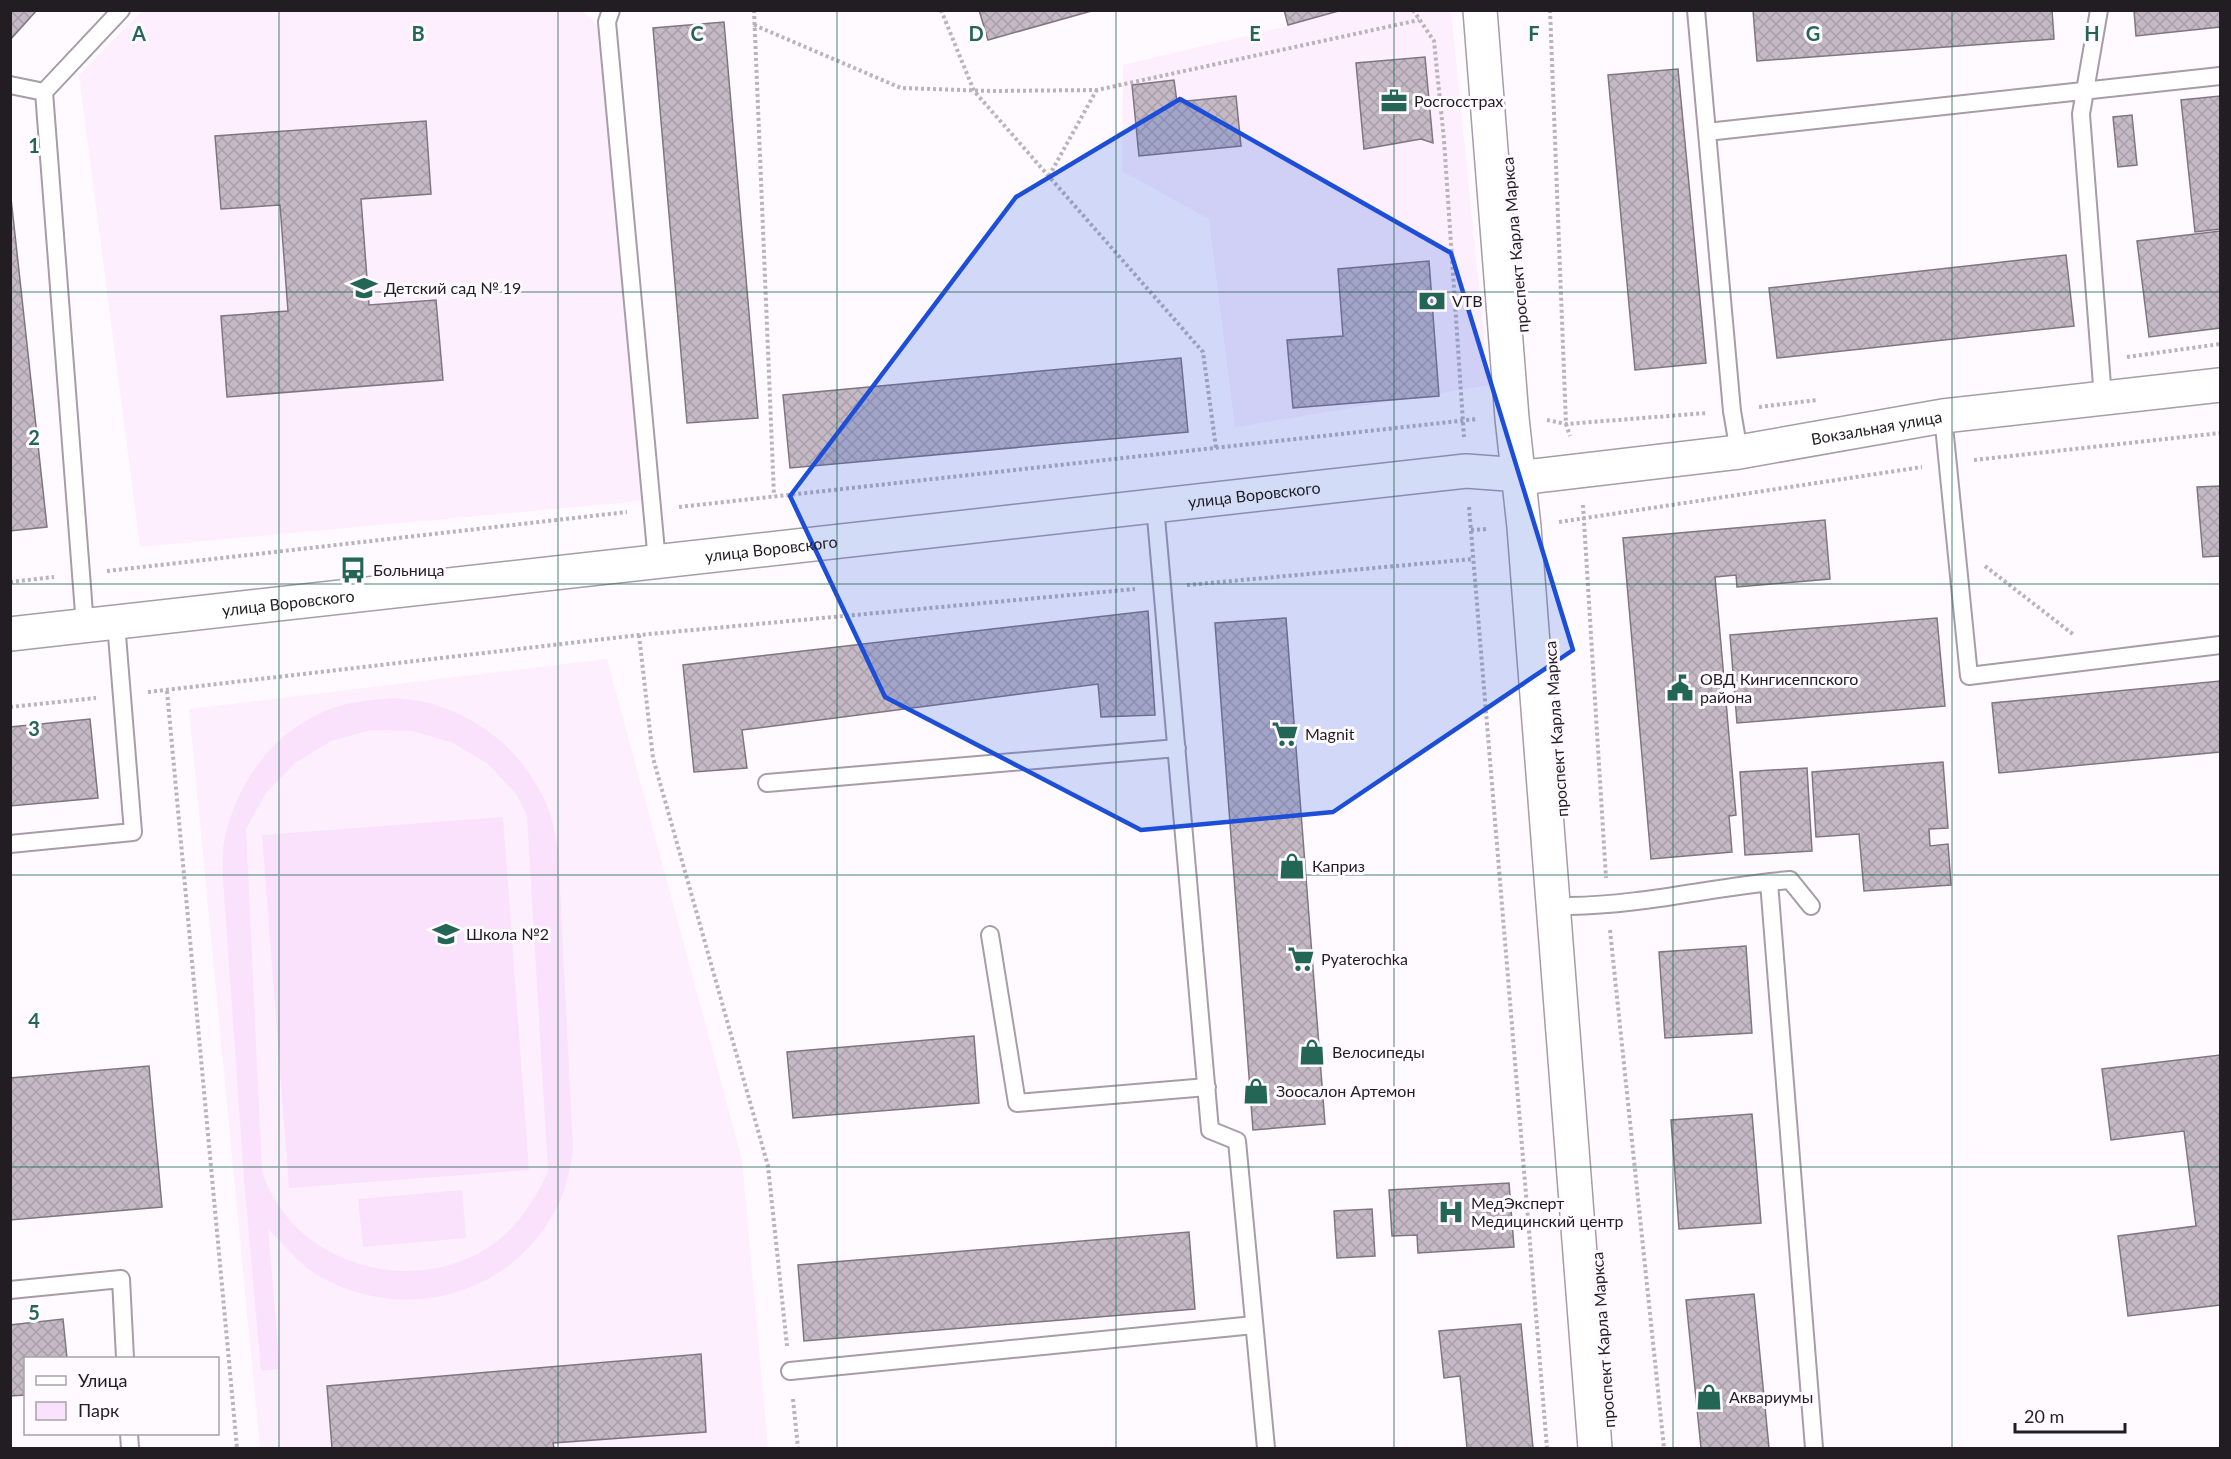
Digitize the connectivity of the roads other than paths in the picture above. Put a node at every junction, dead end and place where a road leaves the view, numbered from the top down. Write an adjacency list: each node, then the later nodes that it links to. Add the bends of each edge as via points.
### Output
1 (121, 10): 10 (lane)
2 (611, 10): 20 (lane, via 607,22)
3 (1480, 10): 15 (main road)
4 (1497, 10): 15 (main road, проспект Карла Маркса)
5 (1696, 10): 11 (lane)
6 (2099, 10): 9 (lane)
7 (2220, 76): 9 (lane)
8 (10, 85): 10 (lane)
9 (2085, 91): 11 (lane); 13 (lane, via 2081,114)
10 (44, 92): 21 (lane, via 81,574)
11 (1707, 132): 16 (lane)
12 (2220, 385): 13 (main road, Вокзальная улица)
13 (2103, 398): 14 (main road, Вокзальная улица)
14 (1943, 416): 16 (main road, Вокзальная улица); 23 (lane, via 1969,676)
15 (1521, 417): 17 (main road, проспект Карла Маркса)
16 (1739, 452): 17 (main road, Вокзальная улица)
17 (1526, 476): 18 (main road, улица Воровского, via 1466,471); 19 (main road, проспект Карла Маркса)
18 (1155, 506): 20 (main road, улица Воровского); 24 (lane)
19 (1532, 526): 28 (main road, проспект Карла Маркса); 37 (main road)
20 (657, 562): 21 (main road, улица Воровского)
21 (100, 624): 22 (main road, улица Воровского); 26 (lane, via 122,695 133,832)
22 (10, 634)
23 (2220, 645)
24 (1177, 747): 25 (lane); 31 (lane)
25 (767, 783)
26 (10, 844)
27 (1769, 882): 28 (lane, via 1608,906); 29 (lane, via 1790,880); 39 (lane)
28 (1570, 906): 38 (main road, проспект Карла Маркса)
29 (1811, 906)
30 (990, 935): 31 (lane, via 1017,1103)
31 (1207, 1087): 33 (lane, via 1210,1130 1237,1141)
32 (10, 1290): 34 (lane, via 121,1280)
33 (1254, 1325): 35 (lane); 36 (lane)
34 (125, 1357)
35 (790, 1371)
36 (1266, 1449)
37 (1595, 1449)
38 (1611, 1449)
39 (1814, 1449)

